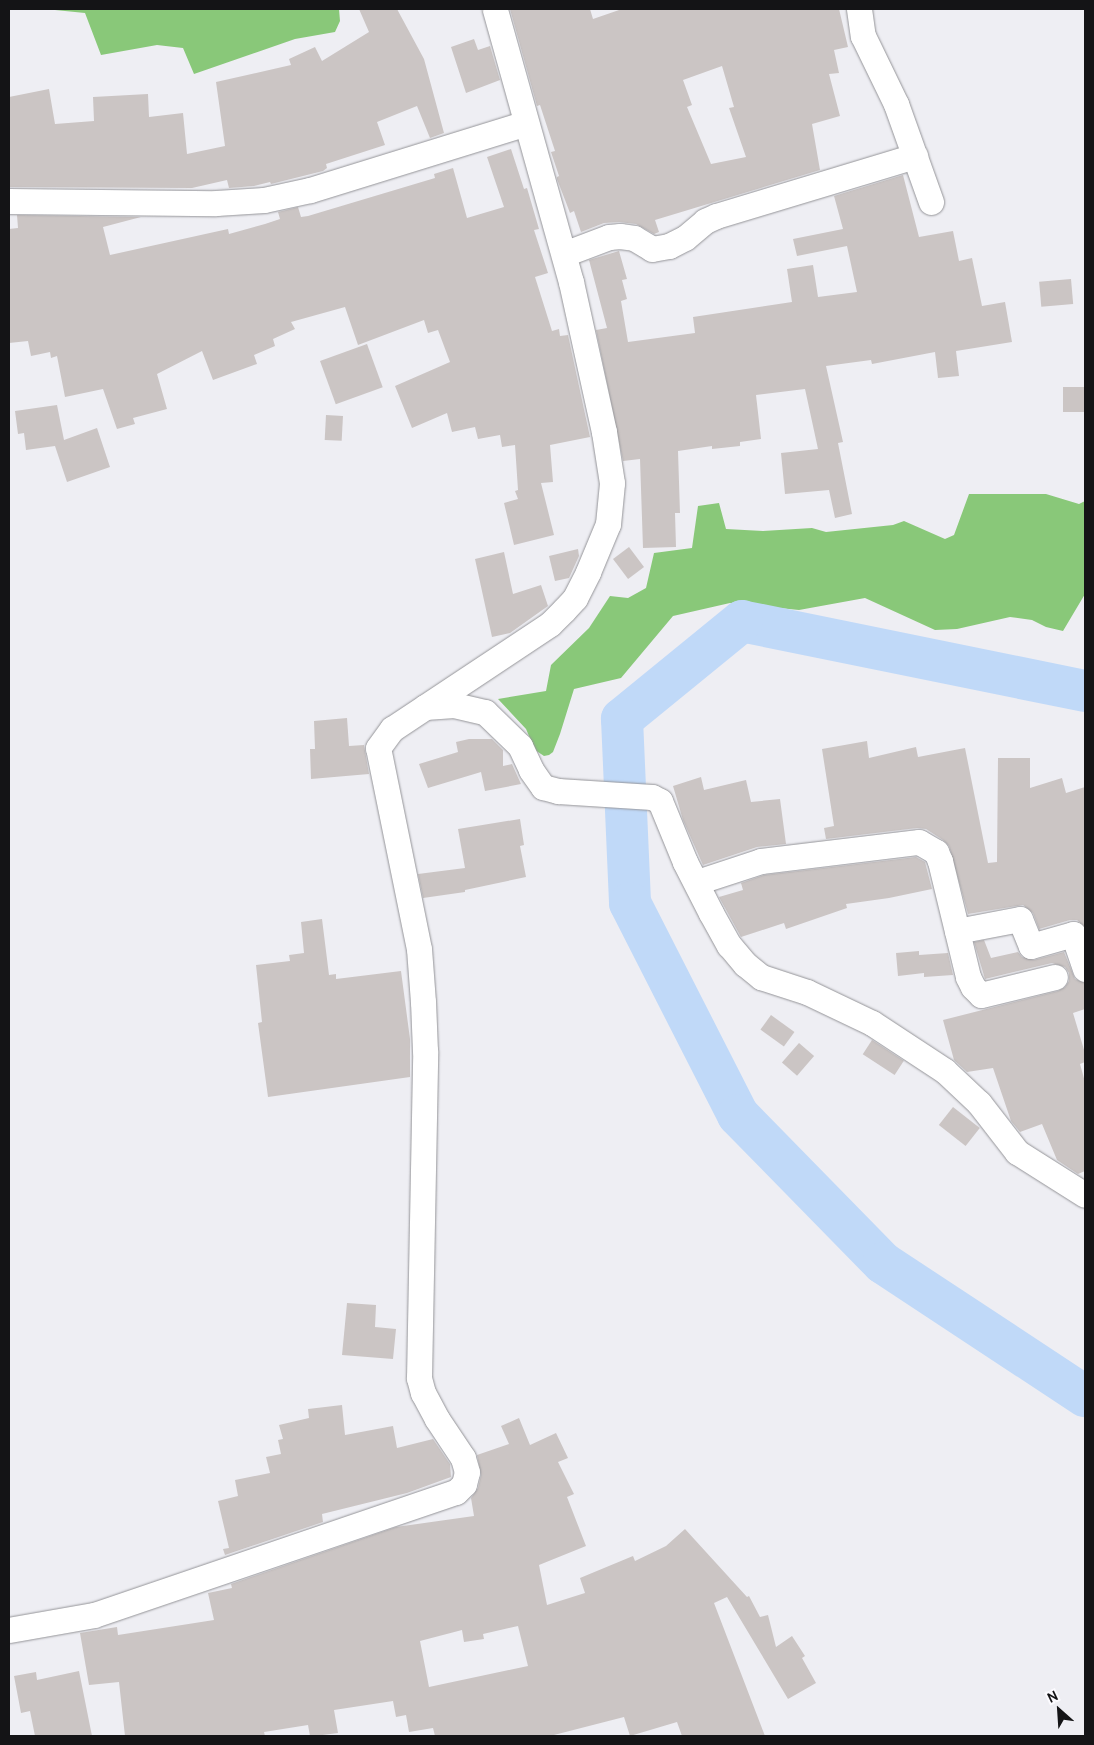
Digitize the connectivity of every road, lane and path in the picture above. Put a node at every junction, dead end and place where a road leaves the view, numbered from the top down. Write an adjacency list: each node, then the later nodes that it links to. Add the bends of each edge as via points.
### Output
1 (495, 9): 3 (street)
2 (859, 9): 4 (street, via 863,36 896,104)
3 (526, 123): 5 (street, via 310,190 264,200 216,203); 7 (street)
4 (914, 156): 6 (street); 7 (street, via 716,216 670,246 652,249 634,238 620,236)
5 (9, 201)
6 (931, 202)
7 (564, 254): 8 (street, via 606,440 612,483 608,524 575,598 550,624)
8 (425, 707): 9 (street, via 454,704 486,712 520,746 543,787 660,800 685,862); 14 (street, via 392,729 378,748 419,949 423,1002 425,1051 419,1378 437,1419 463,1458 467,1472 464,1484 456,1492 94,1616)
9 (697, 882): 10 (street, via 761,861 919,842 936,852); 13 (street, via 729,946 744,964 761,977 807,992 872,1023 945,1071 979,1103 1017,1152)
10 (958, 931): 11 (street, via 1020,919 1031,946 1073,934); 12 (street, via 968,977 981,994)
11 (1085, 969)
12 (1055, 977)
13 (1085, 1195)
14 (9, 1630)

